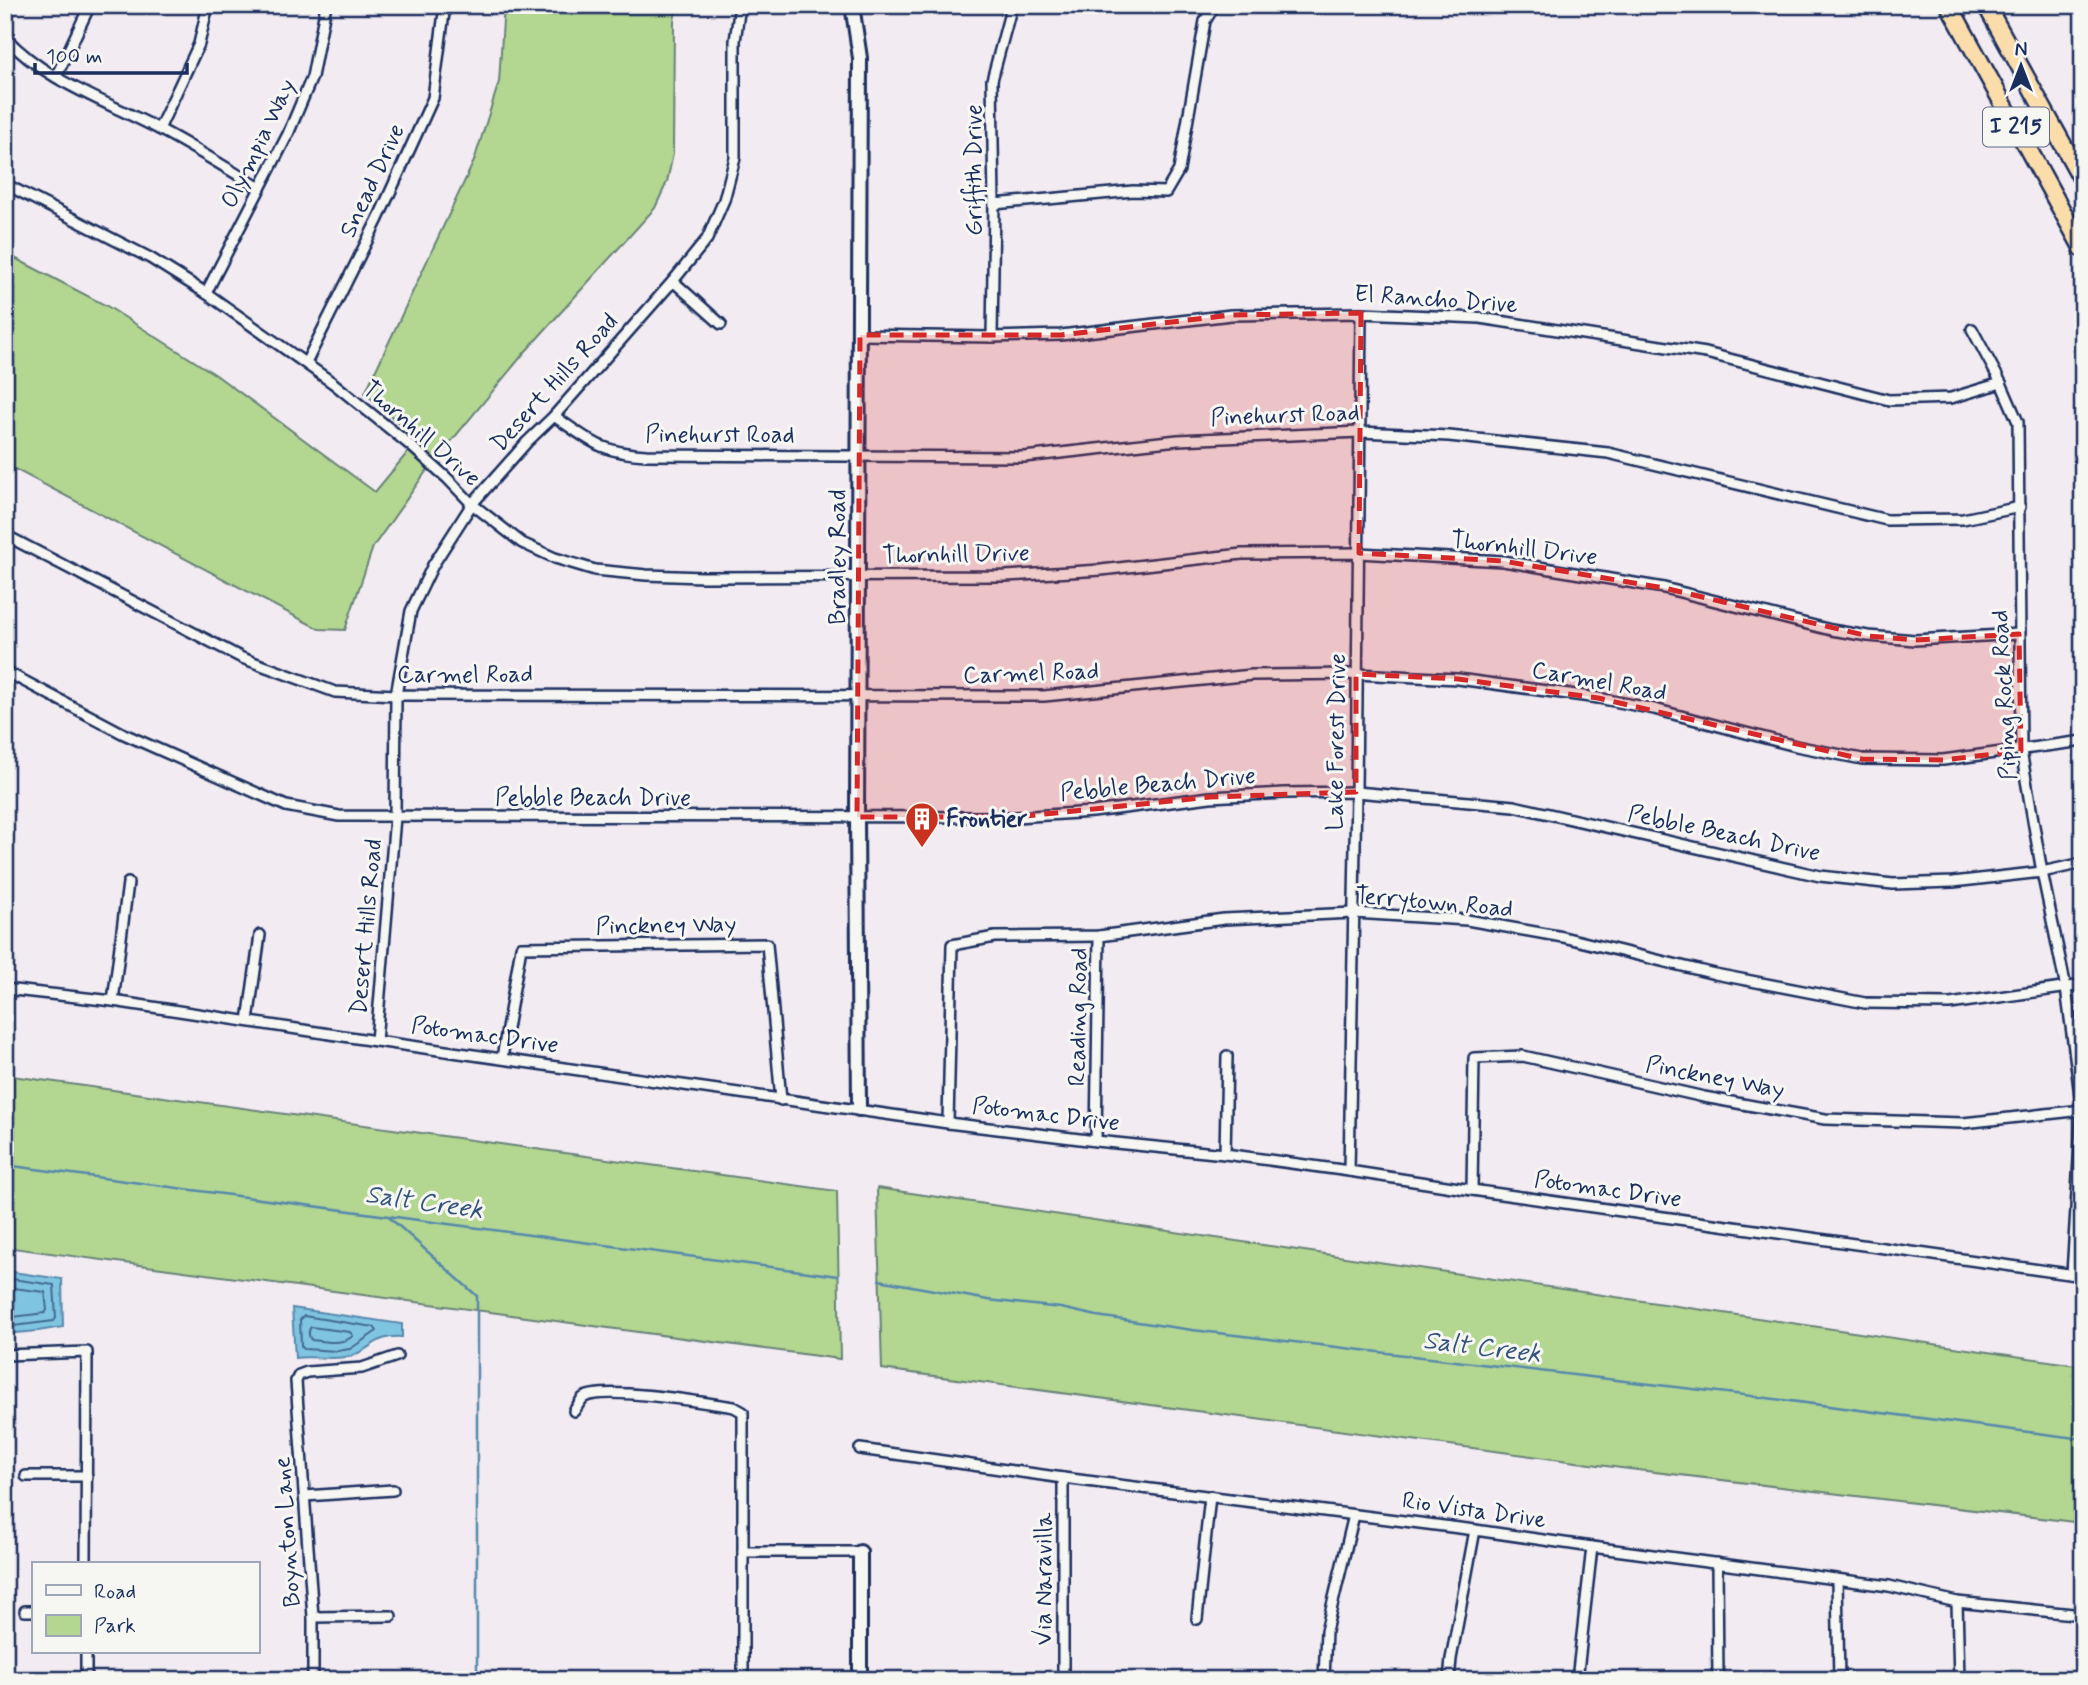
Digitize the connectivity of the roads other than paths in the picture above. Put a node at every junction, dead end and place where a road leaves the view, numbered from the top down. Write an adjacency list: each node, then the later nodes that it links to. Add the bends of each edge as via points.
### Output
1 (90, 5): 12 (street)
2 (208, 5): 13 (street, via 199,44)
3 (326, 5): 16 (street, Olympia Way, via 312,77)
4 (445, 5): 26 (street, Snead Drive, via 433,98 379,219)
5 (740, 5): 19 (street, Desert Hills Road, via 734,41 735,158 707,239)
6 (852, 5): 24 (street, Bradley Road, via 860,58)
7 (1012, 5): 17 (street, Griffith Drive, via 992,80)
8 (1215, 5): 17 (street, via 1205,21 1179,170 1166,192)
9 (1949, 5): 18 (highway, I 215)
10 (1986, 5): 14 (highway, I 215)
11 (5, 37): 12 (street)
12 (56, 77): 13 (street)
13 (159, 128): 16 (street)
14 (2083, 181)
15 (5, 184): 20 (street, Thornhill Drive, via 150,258)
16 (260, 188): 20 (street, Olympia Way)
17 (994, 204): 25 (street, Griffith Drive)
18 (2083, 248)
19 (673, 281): 22 (street); 28 (street, Desert Hills Road)
20 (206, 293): 26 (street, Thornhill Drive)
21 (1361, 313): 25 (street, El Rancho Drive, via 1231,315 1061,335); 27 (street, El Rancho Drive, via 1480,318 1706,353 1889,400 1951,398); 29 (street, Lake Forest Drive)
22 (721, 324)
23 (1972, 330): 27 (street, Piping Rock Road)
24 (860, 335): 25 (street, El Rancho Drive); 30 (street, Bradley Road)
25 (992, 337)
26 (306, 363): 31 (street, Thornhill Drive, via 410,445)
27 (2001, 383): 32 (street, Piping Rock Road, via 2018,422)
28 (554, 416): 30 (street, Pinehurst Road, via 598,446 622,454); 31 (street, Desert Hills Road)
29 (1360, 432): 30 (street, Pinehurst Road, via 1178,440 1024,457); 32 (street, Pinehurst Road, via 1450,436 1608,453 1887,520 1963,519); 34 (street, Lake Forest Drive)
30 (859, 455): 35 (street, Bradley Road)
31 (472, 504): 35 (street, Thornhill Drive, via 522,543 595,570 703,577); 39 (street, Desert Hills Road, via 433,565 411,611)
32 (2020, 507): 36 (street, Piping Rock Road)
33 (5, 536): 39 (street, Carmel Road, via 242,658 335,692)
34 (1359, 553): 35 (street, Thornhill Drive, via 1242,554 1006,576); 36 (street, Thornhill Drive, via 1503,561 1664,588 1868,636 1915,640); 38 (street, Lake Forest Drive)
35 (859, 576): 40 (street, Bradley Road)
36 (2019, 634): 42 (street, Piping Rock Road)
37 (5, 671): 44 (street, Pebble Beach Drive, via 124,734 286,806 339,816)
38 (1356, 674): 40 (street, Carmel Road, via 1252,675 1044,696); 42 (street, Carmel Road, via 1458,679 1598,698 1862,759 1943,760); 43 (street, Lake Forest Drive)
39 (396, 695): 40 (street, Carmel Road); 44 (street, Desert Hills Road)
40 (858, 696): 45 (street, Bradley Road)
41 (2083, 741): 42 (street, Carmel Road)
42 (2021, 751): 47 (street, Piping Rock Road)
43 (1356, 792): 45 (street, Pebble Beach Drive, via 1210,797 1016,817); 47 (street, Pebble Beach Drive, via 1514,806 1820,876 1893,884); 49 (street, Lake Forest Drive)
44 (395, 817): 45 (street, Pebble Beach Drive); 57 (street, Desert Hills Road)
45 (857, 817): 61 (street, Bradley Road)
46 (2083, 863): 47 (street, Pebble Beach Drive)
47 (2042, 872): 53 (street, Piping Rock Road)
48 (128, 883): 55 (street)
49 (1354, 913): 51 (street, Terrytown Road, via 1224,919); 53 (street, Terrytown Road, via 1467,920 1865,1003 1950,1004); 66 (street, Lake Forest Drive)
50 (260, 935): 56 (street)
51 (1099, 936): 63 (street, Terrytown Road, via 995,937 952,946); 64 (street, Reading Road)
52 (2083, 985): 53 (street, Terrytown Road)
53 (2066, 988): 62 (street, Piping Rock Road)
54 (5, 989): 55 (street, Potomac Drive)
55 (113, 1001): 56 (street, Potomac Drive)
56 (248, 1021): 57 (street, Potomac Drive)
57 (376, 1041): 59 (street, Potomac Drive)
58 (1227, 1056): 65 (street)
59 (502, 1058): 60 (street, Potomac Drive); 60 (street, Pinckney Way, via 521,947 767,944)
60 (782, 1100): 61 (street, Potomac Drive)
61 (859, 1109): 63 (street, Potomac Drive)
62 (2082, 1110): 67 (street, Pinckney Way, via 1964,1123 1825,1119 1522,1056 1474,1058); 68 (street, Piping Rock Road)
63 (948, 1123): 64 (street, Potomac Drive)
64 (1096, 1141): 65 (street, Potomac Drive)
65 (1225, 1154): 66 (street, Potomac Drive)
66 (1349, 1171): 67 (street, Potomac Drive)
67 (1472, 1191): 68 (street, Potomac Drive)
68 (2072, 1274): 69 (street, Potomac Drive)
69 (2083, 1276)
70 (5, 1355): 75 (street, via 87,1352)
71 (397, 1356): 78 (street, Boynton Lane, via 362,1368 299,1375)
72 (574, 1411): 83 (street, via 583,1398 594,1394 623,1394 734,1407 743,1412)
73 (860, 1449): 76 (street, Rio Vista Drive)
74 (26, 1476): 75 (street)
75 (86, 1476): 85 (street)
76 (1063, 1478): 79 (street, Rio Vista Drive); 98 (street, Via Naravilla)
77 (393, 1490): 78 (street)
78 (305, 1496): 91 (street, Boynton Lane)
79 (1210, 1496): 80 (street, Rio Vista Drive); 92 (street)
80 (1354, 1515): 81 (street, Rio Vista Drive); 99 (street, via 1326,1631)
81 (1475, 1530): 82 (street, Rio Vista Drive); 100 (street)
82 (1592, 1547): 86 (street, Rio Vista Drive); 101 (street)
83 (743, 1552): 84 (street); 96 (street)
84 (860, 1552): 97 (street)
85 (86, 1562)
86 (1717, 1563): 87 (street, Rio Vista Drive); 102 (street)
87 (1837, 1580): 88 (street, Rio Vista Drive); 103 (street)
88 (1957, 1602): 89 (street, Rio Vista Drive); 104 (street)
89 (2083, 1615)
90 (391, 1616): 91 (street)
91 (313, 1617): 95 (street, Boynton Lane)
92 (1197, 1619)
93 (86, 1654): 94 (street)
94 (86, 1680)
95 (313, 1680)
96 (743, 1680)
97 (860, 1680)
98 (1063, 1680)
99 (1324, 1680)
100 (1449, 1680)
101 (1577, 1680)
102 (1718, 1680)
103 (1839, 1680)
104 (1959, 1680)

